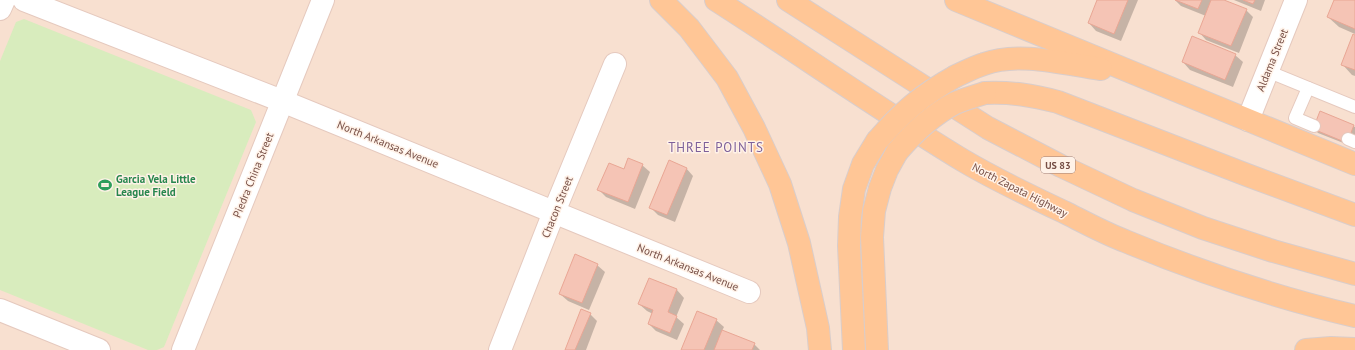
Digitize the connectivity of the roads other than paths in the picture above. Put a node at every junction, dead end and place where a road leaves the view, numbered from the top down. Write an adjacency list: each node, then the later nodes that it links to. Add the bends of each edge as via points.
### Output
1 (4, 0): 9 (street)
2 (24, 0): 14 (street, North Arkansas Avenue)
3 (323, 0): 14 (street, Piedra China Street)
4 (661, 0): 29 (main road, via 689,28 728,78 780,184 799,243 818,328)
5 (716, 0): 24 (main road, North Zapata Highway, via 966,162 1036,199 1124,241 1191,267 1248,287)
6 (788, 0): 21 (main road, US 83, via 988,128 1067,169 1133,200 1203,228)
7 (1296, 0): 11 (street, Aldama Street)
8 (962, 1): 12 (main road)
9 (0, 9)
10 (615, 64): 19 (street, Chacon Street)
11 (1267, 71): 13 (lane); 16 (street, Aldama Street)
12 (1131, 73): 16 (main road); 30 (main road, bridge, via 1032,58 985,63 937,87 893,122 863,164 854,189 849,246)
13 (1308, 88): 15 (lane); 17 (lane, via 1296,118)
14 (282, 101): 19 (street, North Arkansas Avenue); 27 (street, Piedra China Street)
15 (1355, 107)
16 (1248, 120): 18 (main road)
17 (1314, 126)
18 (1353, 153)
19 (554, 212): 22 (street, North Arkansas Avenue); 28 (street, Chacon Street)
20 (1355, 215): 31 (main road, bridge, via 1058,102 1034,95 984,93 956,103 935,115 912,134 897,152 887,170 874,211 872,237)
21 (1355, 274)
22 (749, 292)
23 (0, 310): 26 (street)
24 (1355, 316)
25 (1355, 349): 32 (main road)
26 (99, 350)
27 (183, 350)
28 (500, 350)
29 (820, 350)
30 (854, 350)
31 (877, 350)
32 (1306, 350)

